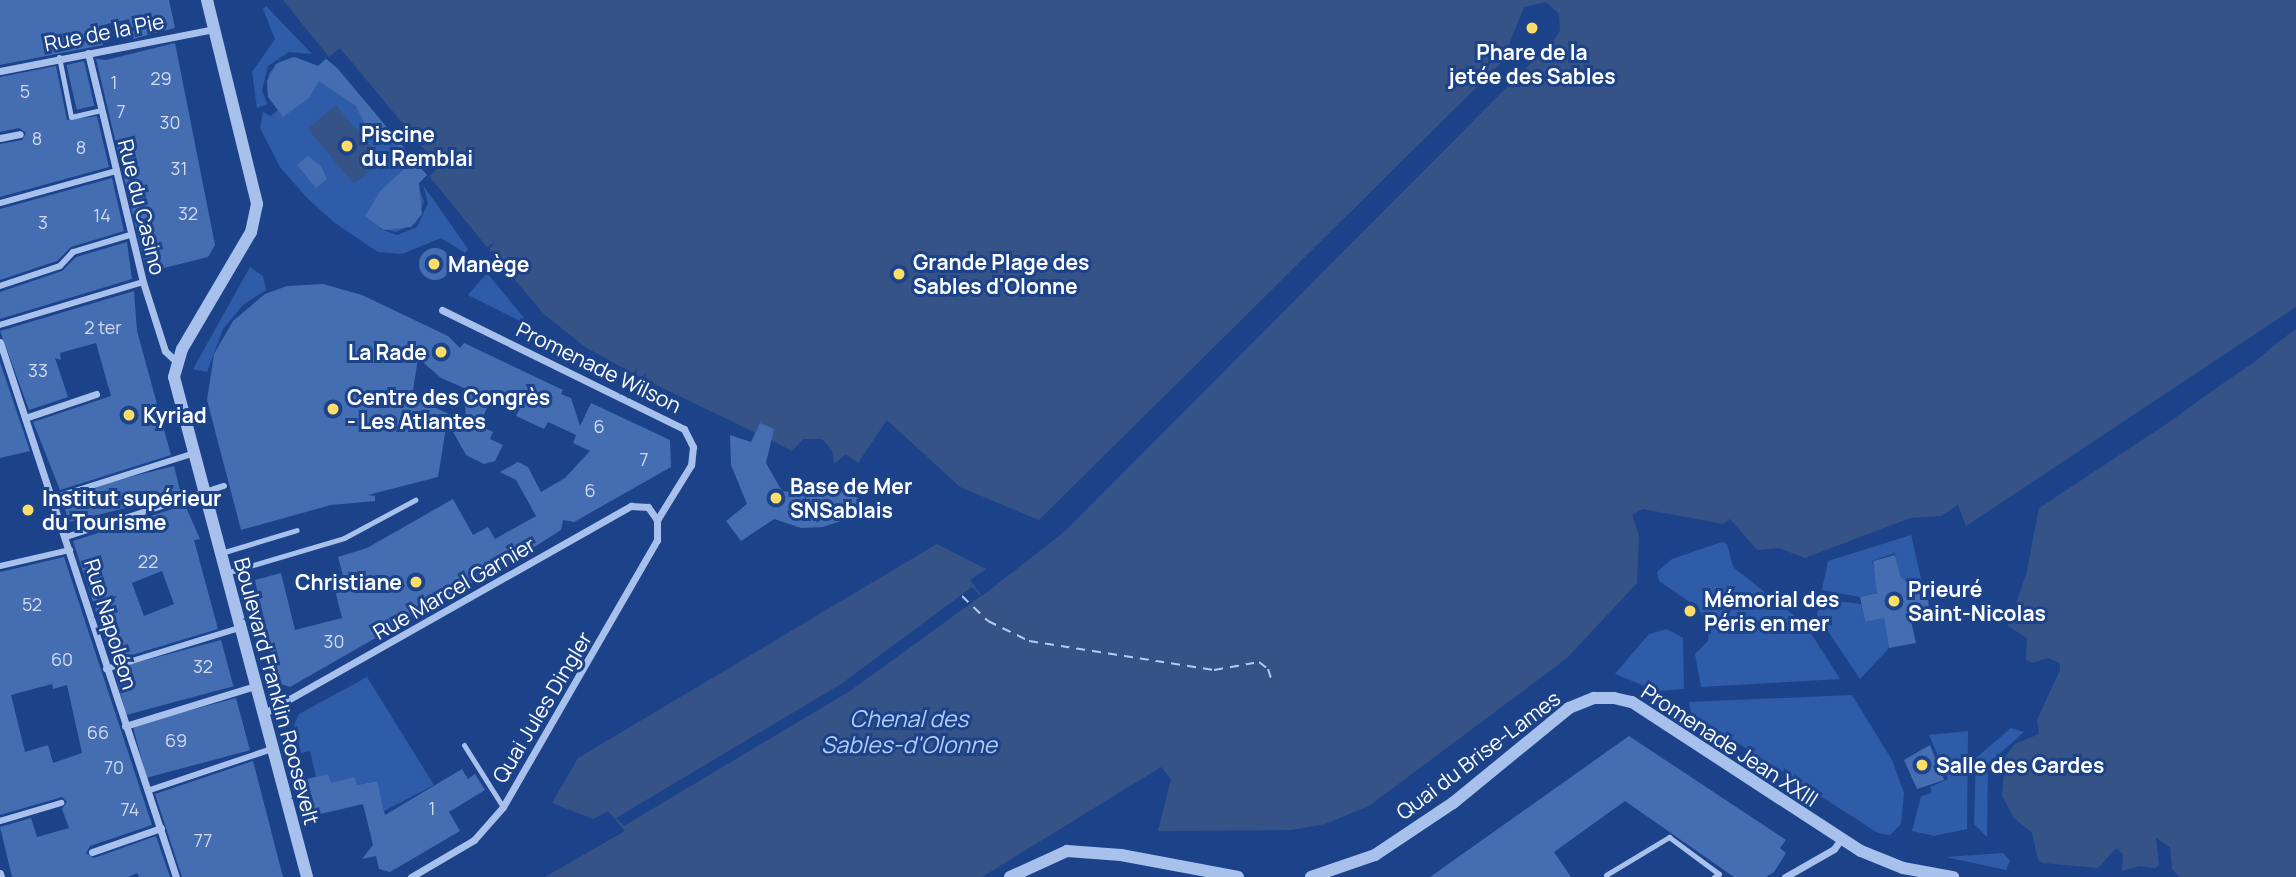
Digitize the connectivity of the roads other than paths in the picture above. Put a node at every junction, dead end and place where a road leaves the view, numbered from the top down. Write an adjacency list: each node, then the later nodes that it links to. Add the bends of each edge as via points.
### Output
1 (207, 0): 2 (street)
2 (215, 29): 3 (street, Rue de la Pie); 17 (street, via 257,204 251,232)
3 (88, 52): 4 (street, Rue de la Pie); 6 (street, Rue du Casino)
4 (58, 57): 5 (street, Rue de la Pie); 6 (lane, via 71,117)
5 (0, 71)
6 (101, 110): 9 (street, Rue du Casino)
7 (20, 134): 8 (street)
8 (0, 138)
9 (116, 171): 10 (street); 11 (street, Rue du Casino)
10 (0, 203)
11 (130, 235): 12 (street, Rue du Casino); 13 (street, via 73,252 60,266)
12 (143, 282): 15 (street); 17 (street, Rue du Casino, via 165,351)
13 (0, 286)
14 (442, 310): 25 (street, Promenade Wilson, via 684,429 693,447 691,465)
15 (0, 325)
16 (0, 342): 19 (street, Rue Napoléon)
17 (177, 362): 20 (street, Boulevard Franklin Roosevelt, via 176,390)
18 (96, 394): 19 (street)
19 (25, 418): 23 (street, Rue Napoléon)
20 (195, 453): 22 (street, Boulevard Franklin Roosevelt); 23 (street)
21 (224, 486): 22 (street)
22 (205, 492): 27 (street); 29 (street, Boulevard Franklin Roosevelt)
23 (53, 498): 27 (street, Rue Napoléon)
24 (415, 500): 31 (lane, via 344,538)
25 (657, 520): 36 (street, Rue Marcel Garnier, via 649,507 631,506); 42 (street, Quai Jules Dingler, via 657,540 645,563)
26 (297, 530): 29 (lane)
27 (66, 537): 28 (street, Rue Napoléon)
28 (70, 550): 30 (street); 33 (street, Rue Napoléon)
29 (221, 553): 31 (street, Boulevard Franklin Roosevelt)
30 (0, 566)
31 (226, 573): 32 (street, Boulevard Franklin Roosevelt)
32 (239, 628): 33 (street); 34 (street, Boulevard Franklin Roosevelt)
33 (106, 669): 37 (street, Rue Napoléon)
34 (256, 686): 36 (street, Boulevard Franklin Roosevelt); 37 (street)
35 (1594, 698): 45 (street, Promenade Jean XXIII, via 1632,702); 53 (street, Quai du Brise-Lames, via 1556,717 1453,803 1375,855)
36 (263, 714): 39 (street, Boulevard Franklin Roosevelt)
37 (125, 726): 40 (street, Rue Napoléon)
38 (464, 745): 42 (lane)
39 (272, 749): 40 (street); 49 (street, Boulevard Franklin Roosevelt)
40 (150, 790): 44 (street, Rue Napoléon)
41 (61, 803): 43 (street)
42 (503, 807): 50 (street, Quai Jules Dingler, via 474,840)
43 (0, 821)
44 (161, 828): 46 (street); 48 (street, Rue Napoléon)
45 (1840, 839): 55 (street, via 1834,849); 56 (street, Promenade Jean XXIII, via 1903,868)
46 (92, 852)
47 (1606, 875): 54 (lane, via 1669,837 1719,874)
48 (176, 877)
49 (307, 877)
50 (411, 877)
51 (1010, 877): 52 (street, via 1067,851 1121,855)
52 (1238, 877)
53 (1311, 877)
54 (1714, 877)
55 (1786, 877)
56 (1953, 877)

